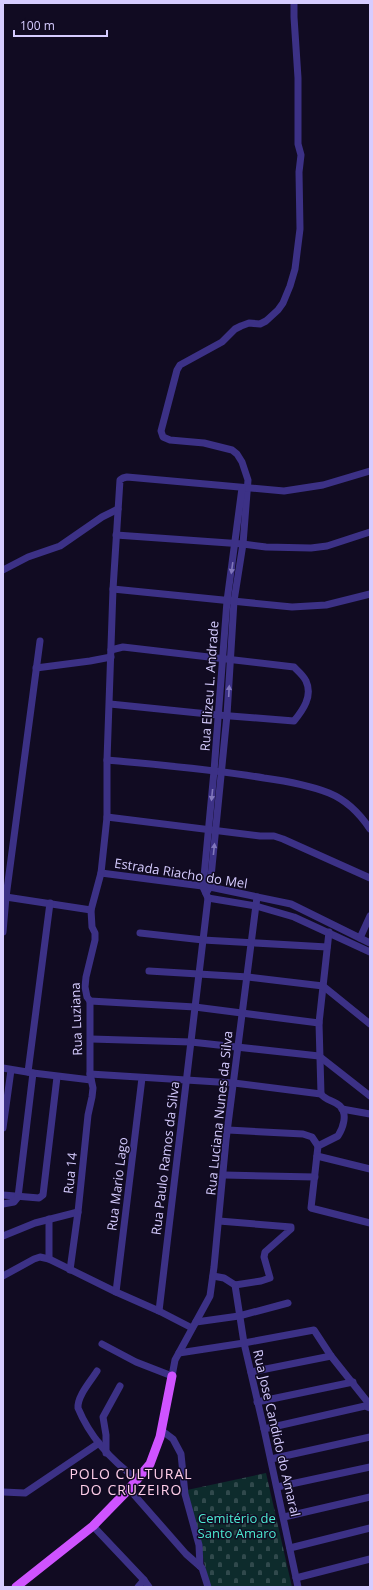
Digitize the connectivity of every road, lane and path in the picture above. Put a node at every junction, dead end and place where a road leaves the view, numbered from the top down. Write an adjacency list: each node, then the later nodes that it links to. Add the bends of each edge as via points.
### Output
1 (294, 3): 3 (street, Rua Elizeu L. Andrade, via 298,144 301,155 300,229 290,286 283,303 266,321 241,326 222,342 180,365 161,431 163,437 170,440 204,443 235,452 242,462 248,480)
2 (370, 471): 3 (street, via 302,489 284,491)
3 (245, 488): 4 (street, via 123,478 119,484); 7 (street, Rua Elizeu L. Andrade)
4 (118, 509): 6 (street); 8 (street, via 60,546 28,557)
5 (370, 532): 7 (street, via 318,548)
6 (116, 535): 7 (street); 9 (street)
7 (239, 544): 11 (street, Rua Elizeu L. Andrade)
8 (3, 570)
9 (113, 589): 11 (street); 13 (street)
10 (370, 594): 11 (street, via 308,607)
11 (231, 601): 14 (street, Rua Elizeu L. Andrade); 15 (street, Rua Elizeu L. Andrade)
12 (40, 641): 16 (street)
13 (111, 653): 14 (street, via 123,647); 16 (street, via 90,661); 17 (street)
14 (222, 659): 15 (street); 18 (street, Rua Elizeu L. Andrade)
15 (230, 660): 19 (street, Rua Elizeu L. Andrade, one-way to 15); 19 (street, via 294,667 306,681 308,697 304,710 294,721)
16 (36, 668): 29 (street)
17 (110, 704): 18 (street); 20 (street)
18 (218, 715): 19 (street); 21 (street, Rua Elizeu L. Andrade)
19 (227, 716): 21 (street, Rua Elizeu L. Andrade)
20 (107, 760): 21 (street); 22 (street)
21 (218, 771): 23 (street, via 289,782 329,793 345,802); 24 (street, Rua Elizeu L. Andrade)
22 (107, 817): 24 (street); 25 (street)
23 (370, 829)
24 (212, 830): 26 (street, via 274,836); 27 (street, Rua Elizeu L. Andrade)
25 (101, 873): 27 (street, Estrada Riacho do Mel); 32 (street)
26 (370, 878)
27 (207, 891): 28 (street, Estrada Riacho do Mel); 31 (street, Estrada Riacho do Mel); 38 (street, Rua Paulo Ramos da Silva)
28 (256, 897): 31 (street, Rua Luciana Nunes da Silva); 37 (street, Estrada Riacho do Mel, via 291,904)
29 (5, 901): 30 (street); 34 (street)
30 (50, 903): 32 (street); 58 (street)
31 (256, 906): 35 (street, Estrada Riacho do Mel, via 294,917); 39 (street, Rua Luciana Nunes da Silva)
32 (91, 910): 47 (street, Rua Luziana, via 95,940 85,987)
33 (370, 916): 37 (street)
34 (3, 932)
35 (329, 932): 41 (street); 42 (street, Estrada Riacho do Mel)
36 (140, 933): 38 (street)
37 (360, 938): 40 (street, Estrada Riacho do Mel)
38 (202, 940): 39 (street); 44 (street, Rua Paulo Ramos da Silva)
39 (252, 942): 41 (street); 45 (street, Rua Luciana Nunes da Silva)
40 (370, 943)
41 (327, 947): 46 (street)
42 (370, 952)
43 (149, 971): 44 (street)
44 (200, 974): 45 (street); 48 (street, Rua Paulo Ramos da Silva)
45 (248, 977): 46 (street); 49 (street, Rua Luciana Nunes da Silva)
46 (323, 986): 50 (street); 51 (street)
47 (90, 1001): 48 (street); 52 (street, Rua Luziana)
48 (195, 1007): 49 (street); 53 (street, Rua Paulo Ramos da Silva)
49 (243, 1012): 50 (street); 54 (street, Rua Luciana Nunes da Silva)
50 (319, 1023): 55 (street)
51 (370, 1024)
52 (91, 1039): 53 (street); 60 (street, Rua Luziana)
53 (191, 1042): 54 (street); 62 (street, Rua Paulo Ramos da Silva)
54 (238, 1047): 55 (street); 63 (street, Rua Luciana Nunes da Silva)
55 (319, 1056): 64 (street); 65 (street)
56 (3, 1068): 57 (street)
57 (11, 1070): 58 (street); 68 (street)
58 (31, 1073): 59 (street); 76 (street)
59 (58, 1077): 60 (street); 76 (street, via 44,1192 39,1198)
60 (91, 1077): 61 (street); 78 (street, Rua 14, via 92,1097)
61 (142, 1078): 62 (street); 88 (street, Rua Mario Lago)
62 (187, 1080): 63 (street); 90 (street, Rua Paulo Ramos da Silva)
63 (234, 1083): 64 (street); 69 (street, Rua Luciana Nunes da Silva)
64 (321, 1094): 66 (street)
65 (370, 1096)
66 (342, 1109): 67 (street); 70 (street, via 344,1120 338,1136)
67 (370, 1114)
68 (3, 1128)
69 (228, 1130): 70 (street, via 303,1134 312,1137); 73 (street, Rua Luciana Nunes da Silva)
70 (318, 1146): 71 (street)
71 (317, 1156): 72 (street); 74 (street)
72 (370, 1168)
73 (224, 1175): 74 (street); 80 (street, Rua Luciana Nunes da Silva)
74 (315, 1177): 81 (street, via 312,1209)
75 (3, 1195): 76 (street)
76 (18, 1197): 77 (street, via 14,1202)
77 (3, 1204)
78 (78, 1212): 79 (street); 84 (street, Rua 14)
79 (50, 1220): 82 (street); 83 (street)
80 (219, 1220): 86 (street, Rua Luciana Nunes da Silva); 87 (street, via 291,1227 265,1252 270,1278)
81 (370, 1223)
82 (3, 1236)
83 (49, 1259): 84 (street); 85 (street, via 34,1259)
84 (70, 1270): 88 (street)
85 (3, 1276)
86 (213, 1276): 87 (street, via 224,1278); 92 (street, Rua Luciana Nunes da Silva, via 210,1296)
87 (235, 1285): 91 (street, Rua Jose Candido do Amaral)
88 (116, 1292): 90 (street)
89 (288, 1303): 91 (street)
90 (159, 1311): 92 (street)
91 (239, 1316): 92 (street); 93 (street, Rua Jose Candido do Amaral)
92 (194, 1325): 95 (street, Rua Luciana Nunes da Silva)
93 (244, 1343): 95 (street); 96 (street, via 314,1330); 98 (street, Rua Jose Candido do Amaral)
94 (102, 1344): 99 (street, via 136,1362)
95 (179, 1354): 99 (street, Rua Luciana Nunes da Silva)
96 (331, 1356): 98 (street); 100 (street)
97 (97, 1371): 108 (street, via 77,1405)
98 (251, 1372): 102 (street, Rua Jose Candido do Amaral)
99 (172, 1376): 106 (main road)
100 (353, 1382): 102 (street); 103 (street)
101 (120, 1386): 109 (street, via 103,1417)
102 (257, 1402): 105 (street, Rua Jose Candido do Amaral)
103 (370, 1405)
104 (370, 1408): 105 (street, via 365,1406)
105 (264, 1429): 110 (street, Rua Jose Candido do Amaral)
106 (161, 1430): 112 (main road, via 154,1458); 122 (street, via 173,1439 181,1454 185,1494 199,1545)
107 (370, 1437): 110 (street)
108 (99, 1443): 109 (street); 115 (street, via 25,1493)
109 (106, 1453): 112 (street)
110 (271, 1459): 113 (street, Rua Jose Candido do Amaral)
111 (370, 1467): 113 (street)
112 (137, 1480): 114 (main road)
113 (276, 1487): 117 (street, Rua Jose Candido do Amaral)
114 (129, 1489): 118 (main road); 122 (street, via 186,1554)
115 (3, 1492)
116 (370, 1497): 117 (street)
117 (284, 1517): 120 (street, Rua Jose Candido do Amaral)
118 (93, 1526): 124 (street); 125 (main road)
119 (370, 1528): 120 (street)
120 (290, 1548): 123 (street, Rua Jose Candido do Amaral)
121 (370, 1559): 123 (street)
122 (200, 1566): 128 (street)
123 (296, 1578): 129 (street, Rua Jose Candido do Amaral)
124 (144, 1580): 126 (street); 127 (street)
125 (16, 1587)
126 (138, 1587)
127 (149, 1587)
128 (208, 1587)
129 (298, 1587)

